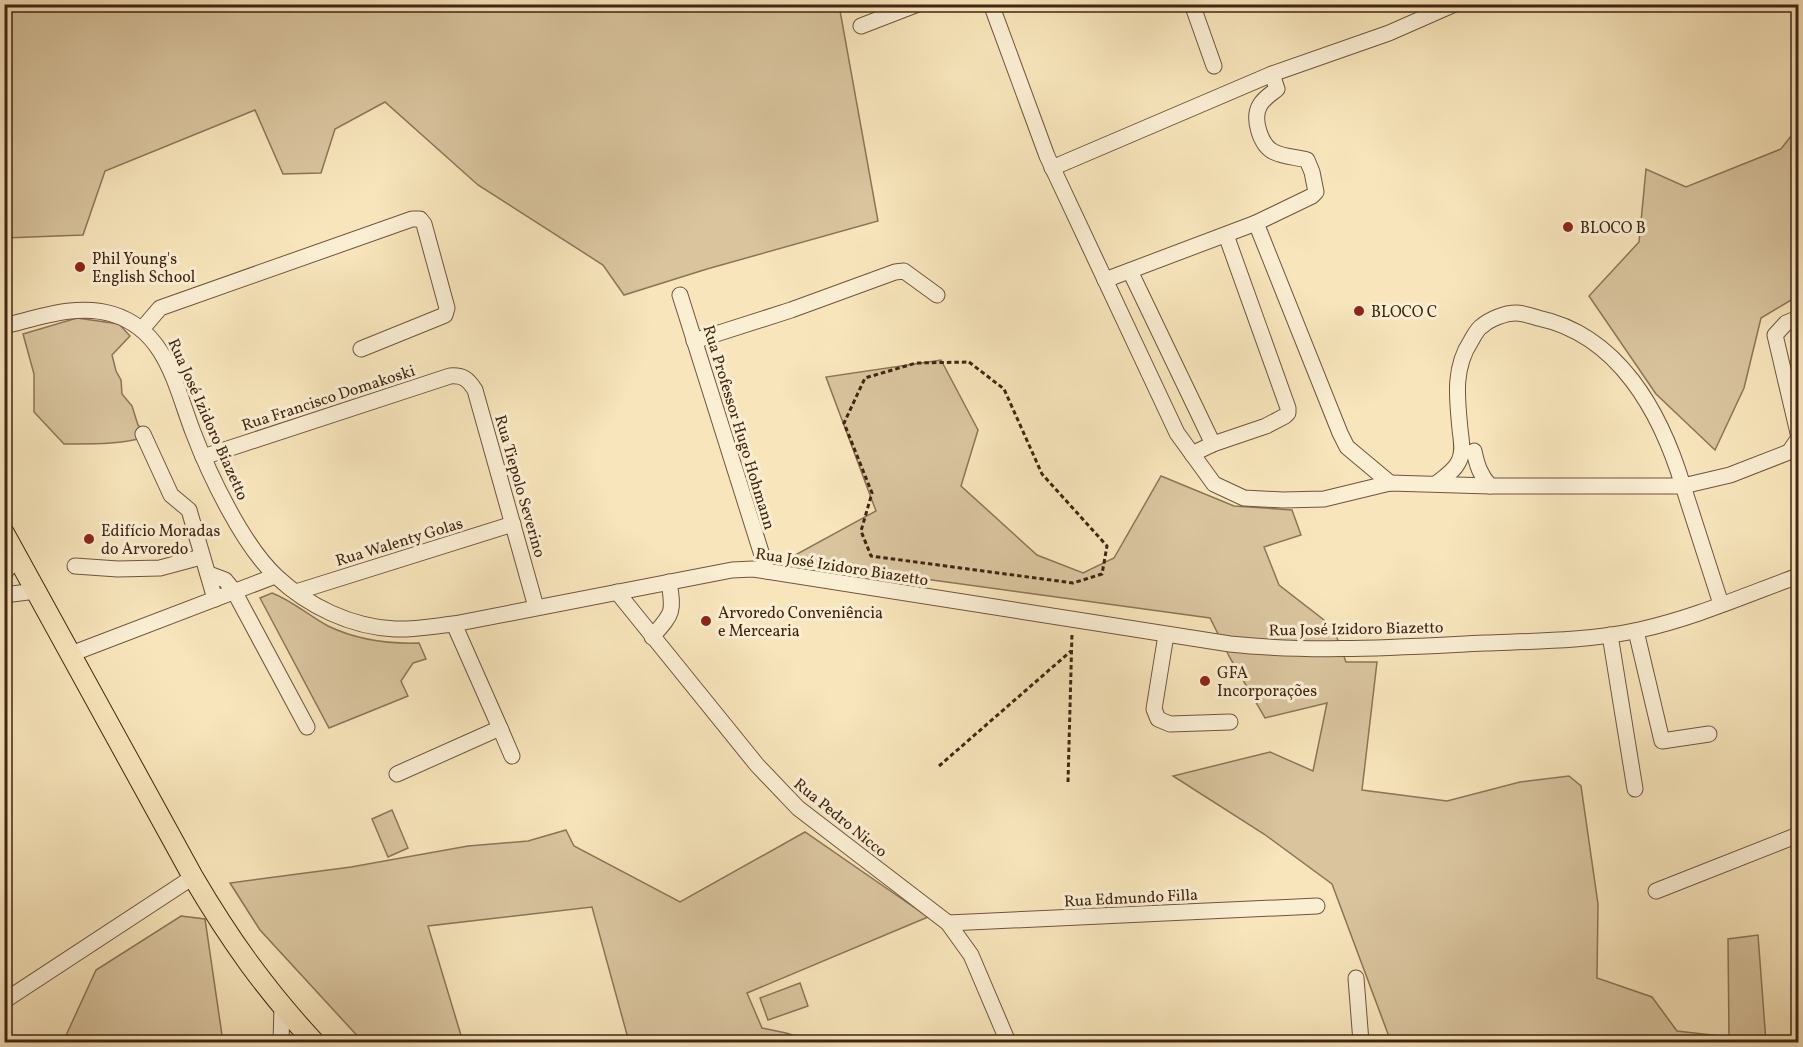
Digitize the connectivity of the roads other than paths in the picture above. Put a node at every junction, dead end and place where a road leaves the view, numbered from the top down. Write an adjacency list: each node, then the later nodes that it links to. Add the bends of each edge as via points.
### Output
1 (918, 4): 5 (street)
2 (991, 4): 8 (street)
3 (1191, 4): 6 (street)
4 (1455, 4): 7 (street, via 1389,33)
5 (861, 26)
6 (1214, 66)
7 (1272, 74): 8 (street); 9 (street, via 1277,89 1258,109 1257,124 1262,138 1273,152 1307,160 1316,192)
8 (1050, 162): 12 (street)
9 (1256, 223): 10 (street); 28 (street, via 1340,434 1347,447)
10 (1226, 235): 11 (street); 24 (street, via 1288,413 1266,426)
11 (1130, 271): 12 (street); 24 (street)
12 (1105, 280): 26 (street, via 1177,434)
13 (680, 295): 18 (street, Rua Professor Hugo Hohmann)
14 (937, 296): 18 (street, via 904,271 895,272)
15 (1798, 318): 21 (street, via 1786,323 1775,335)
16 (4, 326): 17 (street, Rua José Izidoro Biazetto, via 52,314 90,310 111,313)
17 (142, 329): 19 (street, via 160,308 420,219 447,308 445,315); 27 (street, Rua José Izidoro Biazetto, via 163,354)
18 (694, 341): 37 (street, Rua Professor Hugo Hohmann)
19 (361, 349)
20 (465, 377): 27 (street, Rua Francisco Domakoski, via 450,376); 32 (street, Rua Tiepolo Severino, via 475,390)
21 (1798, 433)
22 (143, 434): 35 (street, via 171,495 189,510)
23 (1798, 439): 31 (street, via 1789,452 1730,476)
24 (1213, 444): 26 (street)
25 (1474, 451): 30 (street, via 1482,476)
26 (1192, 454): 28 (street, via 1214,484 1244,498 1324,499)
27 (203, 457): 40 (street, Rua José Izidoro Biazetto, via 243,532)
28 (1390, 483): 29 (street)
29 (1437, 483): 30 (street); 31 (street, via 1459,462 1462,450 1456,382 1464,352 1481,326 1516,313 1572,328 1599,345 1625,370 1654,412)
30 (1490, 486): 31 (street)
31 (1683, 486): 49 (street)
32 (513, 524): 45 (street, Rua Walenty Golas); 50 (street, Rua Tiepolo Severino)
33 (4, 533): 34 (main road)
34 (17, 555): 38 (street); 43 (main road)
35 (201, 557): 36 (street, via 160,568); 39 (street)
36 (75, 566)
37 (766, 571): 42 (street, Rua José Izidoro Biazetto, via 742,569); 53 (street, Rua José Izidoro Biazetto)
38 (4, 574)
39 (209, 574): 44 (street, via 225,580); 48 (street)
40 (275, 576): 44 (street); 45 (street, Rua José Izidoro Biazetto)
41 (1798, 576): 49 (street, Rua José Izidoro Biazetto)
42 (669, 582): 46 (street, Rua José Izidoro Biazetto); 55 (street, via 669,618)
43 (36, 591): 47 (street); 56 (main road)
44 (234, 591): 48 (street); 58 (street)
45 (296, 592): 51 (street, Rua José Izidoro Biazetto, via 342,618 367,626 417,629)
46 (617, 592): 50 (street, Rua José Izidoro Biazetto); 55 (street, Rua Pedro Nicco)
47 (5, 594)
48 (215, 599): 56 (street)
49 (1721, 604): 52 (street, Rua José Izidoro Biazetto)
50 (536, 607): 51 (street, Rua José Izidoro Biazetto)
51 (454, 624): 59 (street)
52 (1636, 631): 54 (street, Rua José Izidoro Biazetto); 60 (street, via 1662,741)
53 (1166, 635): 54 (street, Rua José Izidoro Biazetto, via 1304,649); 57 (street, via 1154,709 1158,719 1170,724)
54 (1610, 635): 63 (street)
55 (652, 637): 68 (street, Rua Pedro Nicco, via 780,791)
56 (71, 654): 65 (main road)
57 (1230, 722)
58 (307, 727)
59 (501, 728): 61 (street); 62 (street)
60 (1709, 734)
61 (512, 756)
62 (397, 774)
63 (1635, 789)
64 (1798, 835): 66 (street)
65 (193, 877): 70 (street); 71 (main road, via 234,944)
66 (1656, 891)
67 (1317, 906): 68 (street, Rua Edmundo Filla)
68 (948, 923): 74 (street, Rua Pedro Nicco, via 970,955)
69 (1356, 978): 75 (street)
70 (4, 1001)
71 (282, 1007): 72 (street); 73 (main road)
72 (281, 1042)
73 (314, 1042)
74 (1008, 1042)
75 (1361, 1042)

